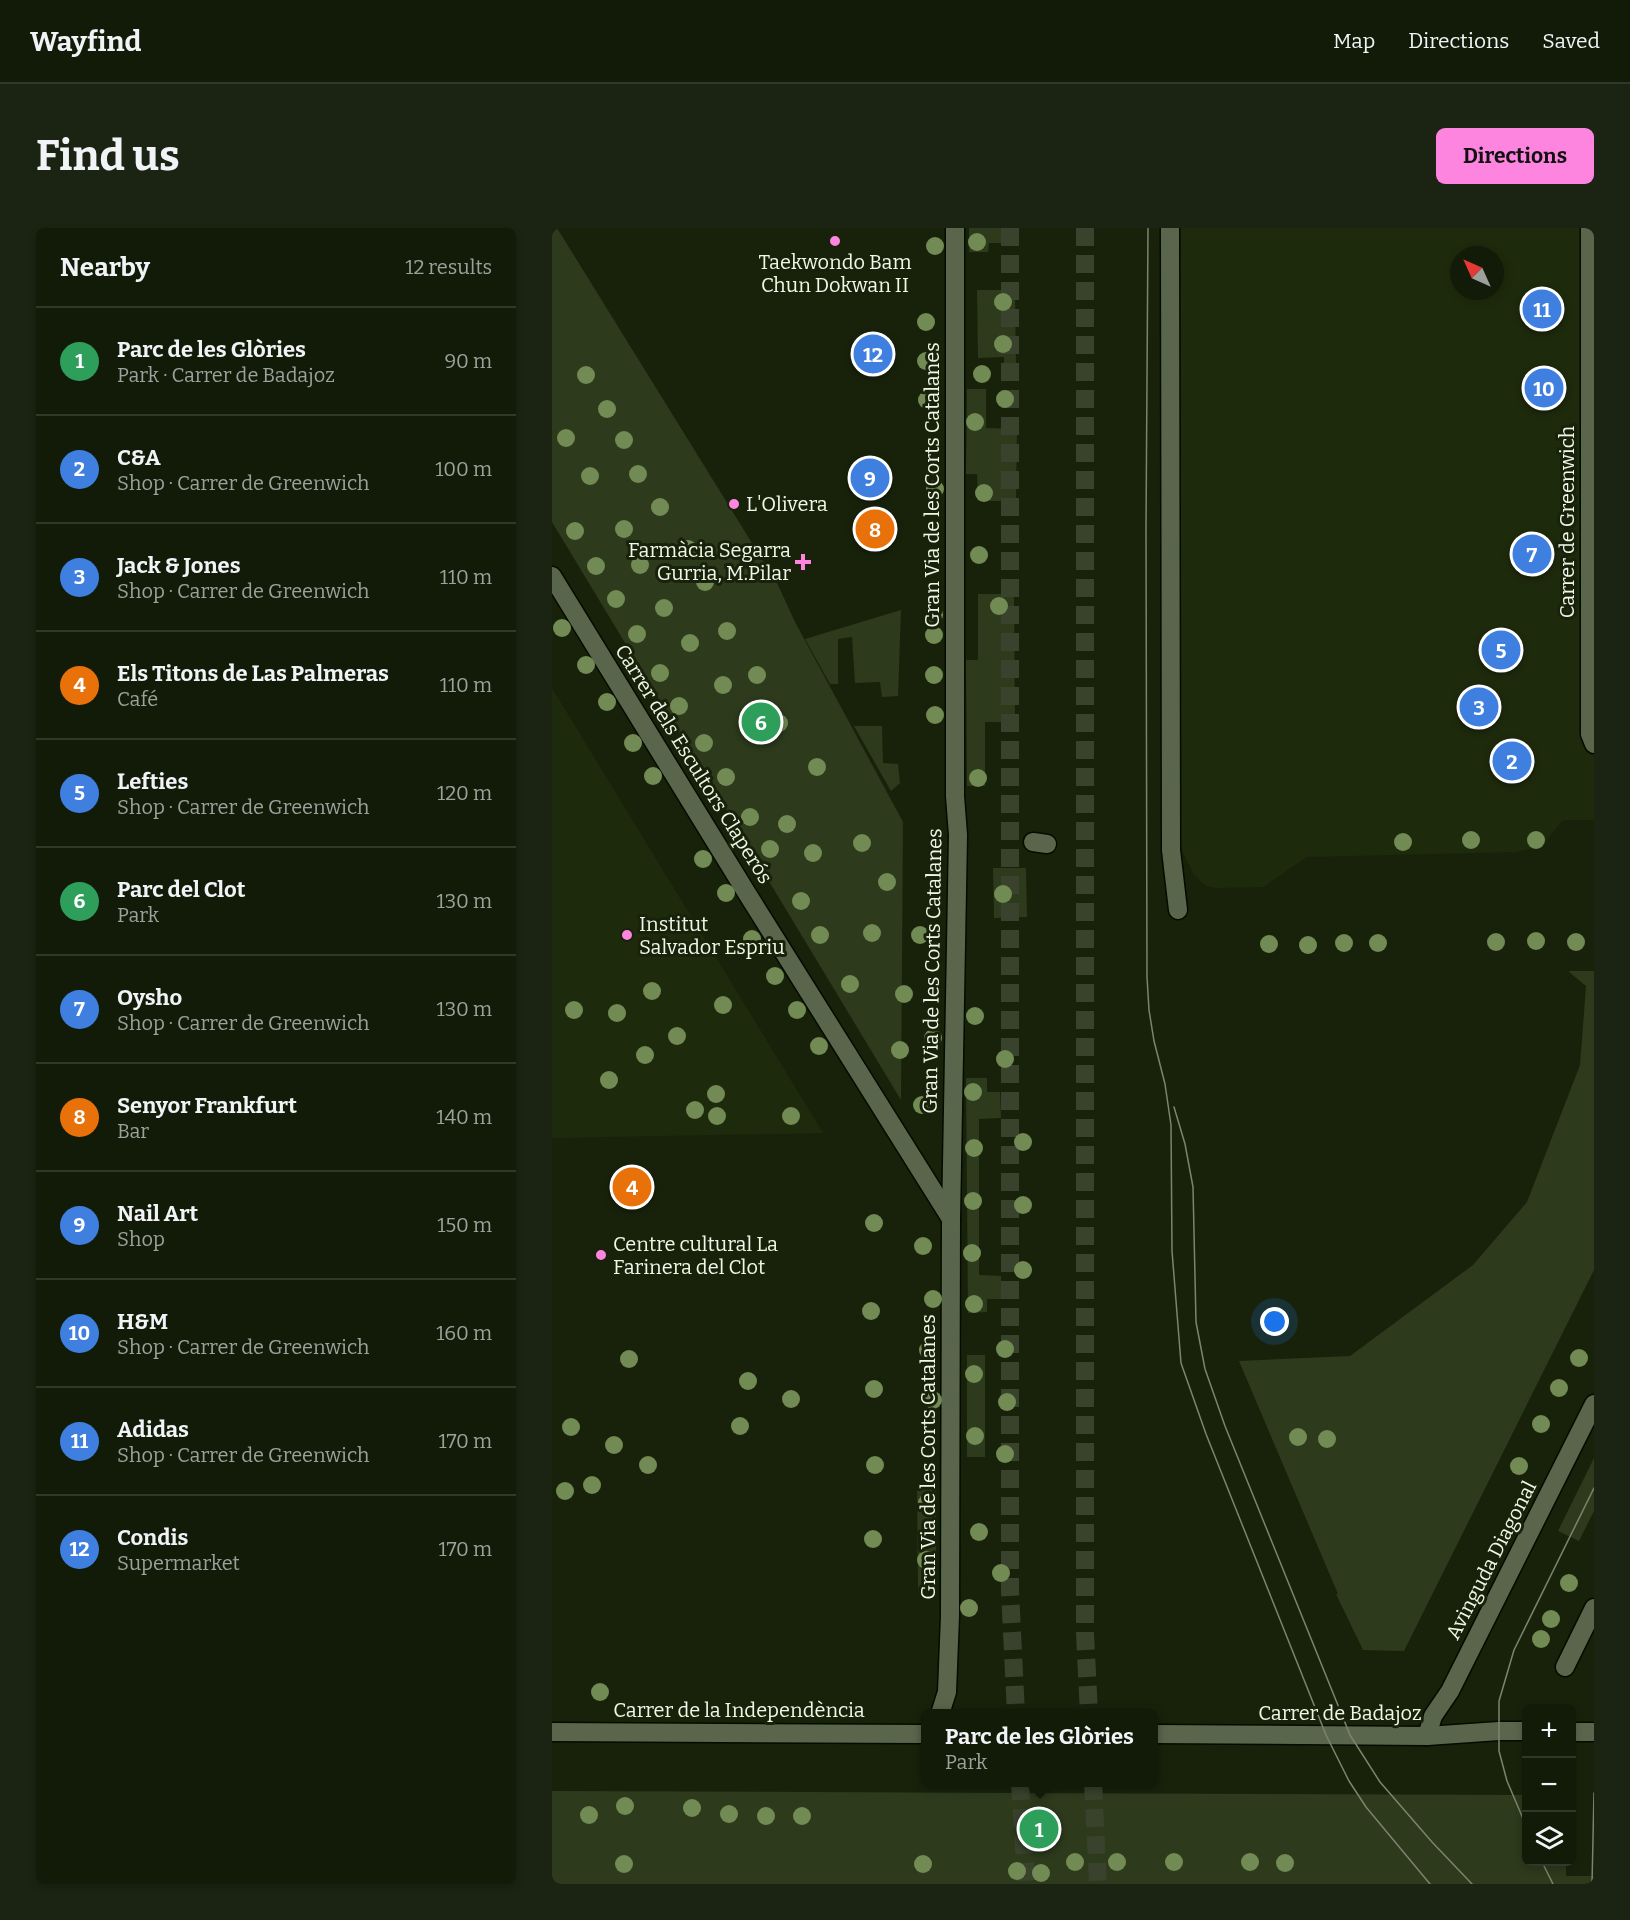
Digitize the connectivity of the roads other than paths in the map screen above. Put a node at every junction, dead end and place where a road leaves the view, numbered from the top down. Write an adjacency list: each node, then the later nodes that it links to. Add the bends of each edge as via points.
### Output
1 (955, 228): 7 (street, Gran Via de les Corts Catalanes, via 958,835)
2 (1170, 228): 6 (street, via 1171,839)
3 (1590, 228): 5 (street, Carrer de Greenwich, via 1590,734)
4 (552, 576): 7 (street, Carrer dels Escultors Claperós)
5 (1594, 744)
6 (1178, 910)
7 (951, 1219): 11 (street, Gran Via de les Corts Catalanes, via 950,1616 947,1692)
8 (1594, 1404): 18 (street, Avinguda Diagonal)
9 (1594, 1608): 10 (street)
10 (1565, 1667)
11 (941, 1709)
12 (1522, 1731): 18 (street, Carrer de Badajoz)
13 (552, 1732): 16 (street, Carrer de la Independència)
14 (1576, 1732): 15 (street)
15 (1594, 1732)
16 (921, 1734)
17 (1158, 1734): 18 (street, Carrer de Badajoz)
18 (1426, 1736)

